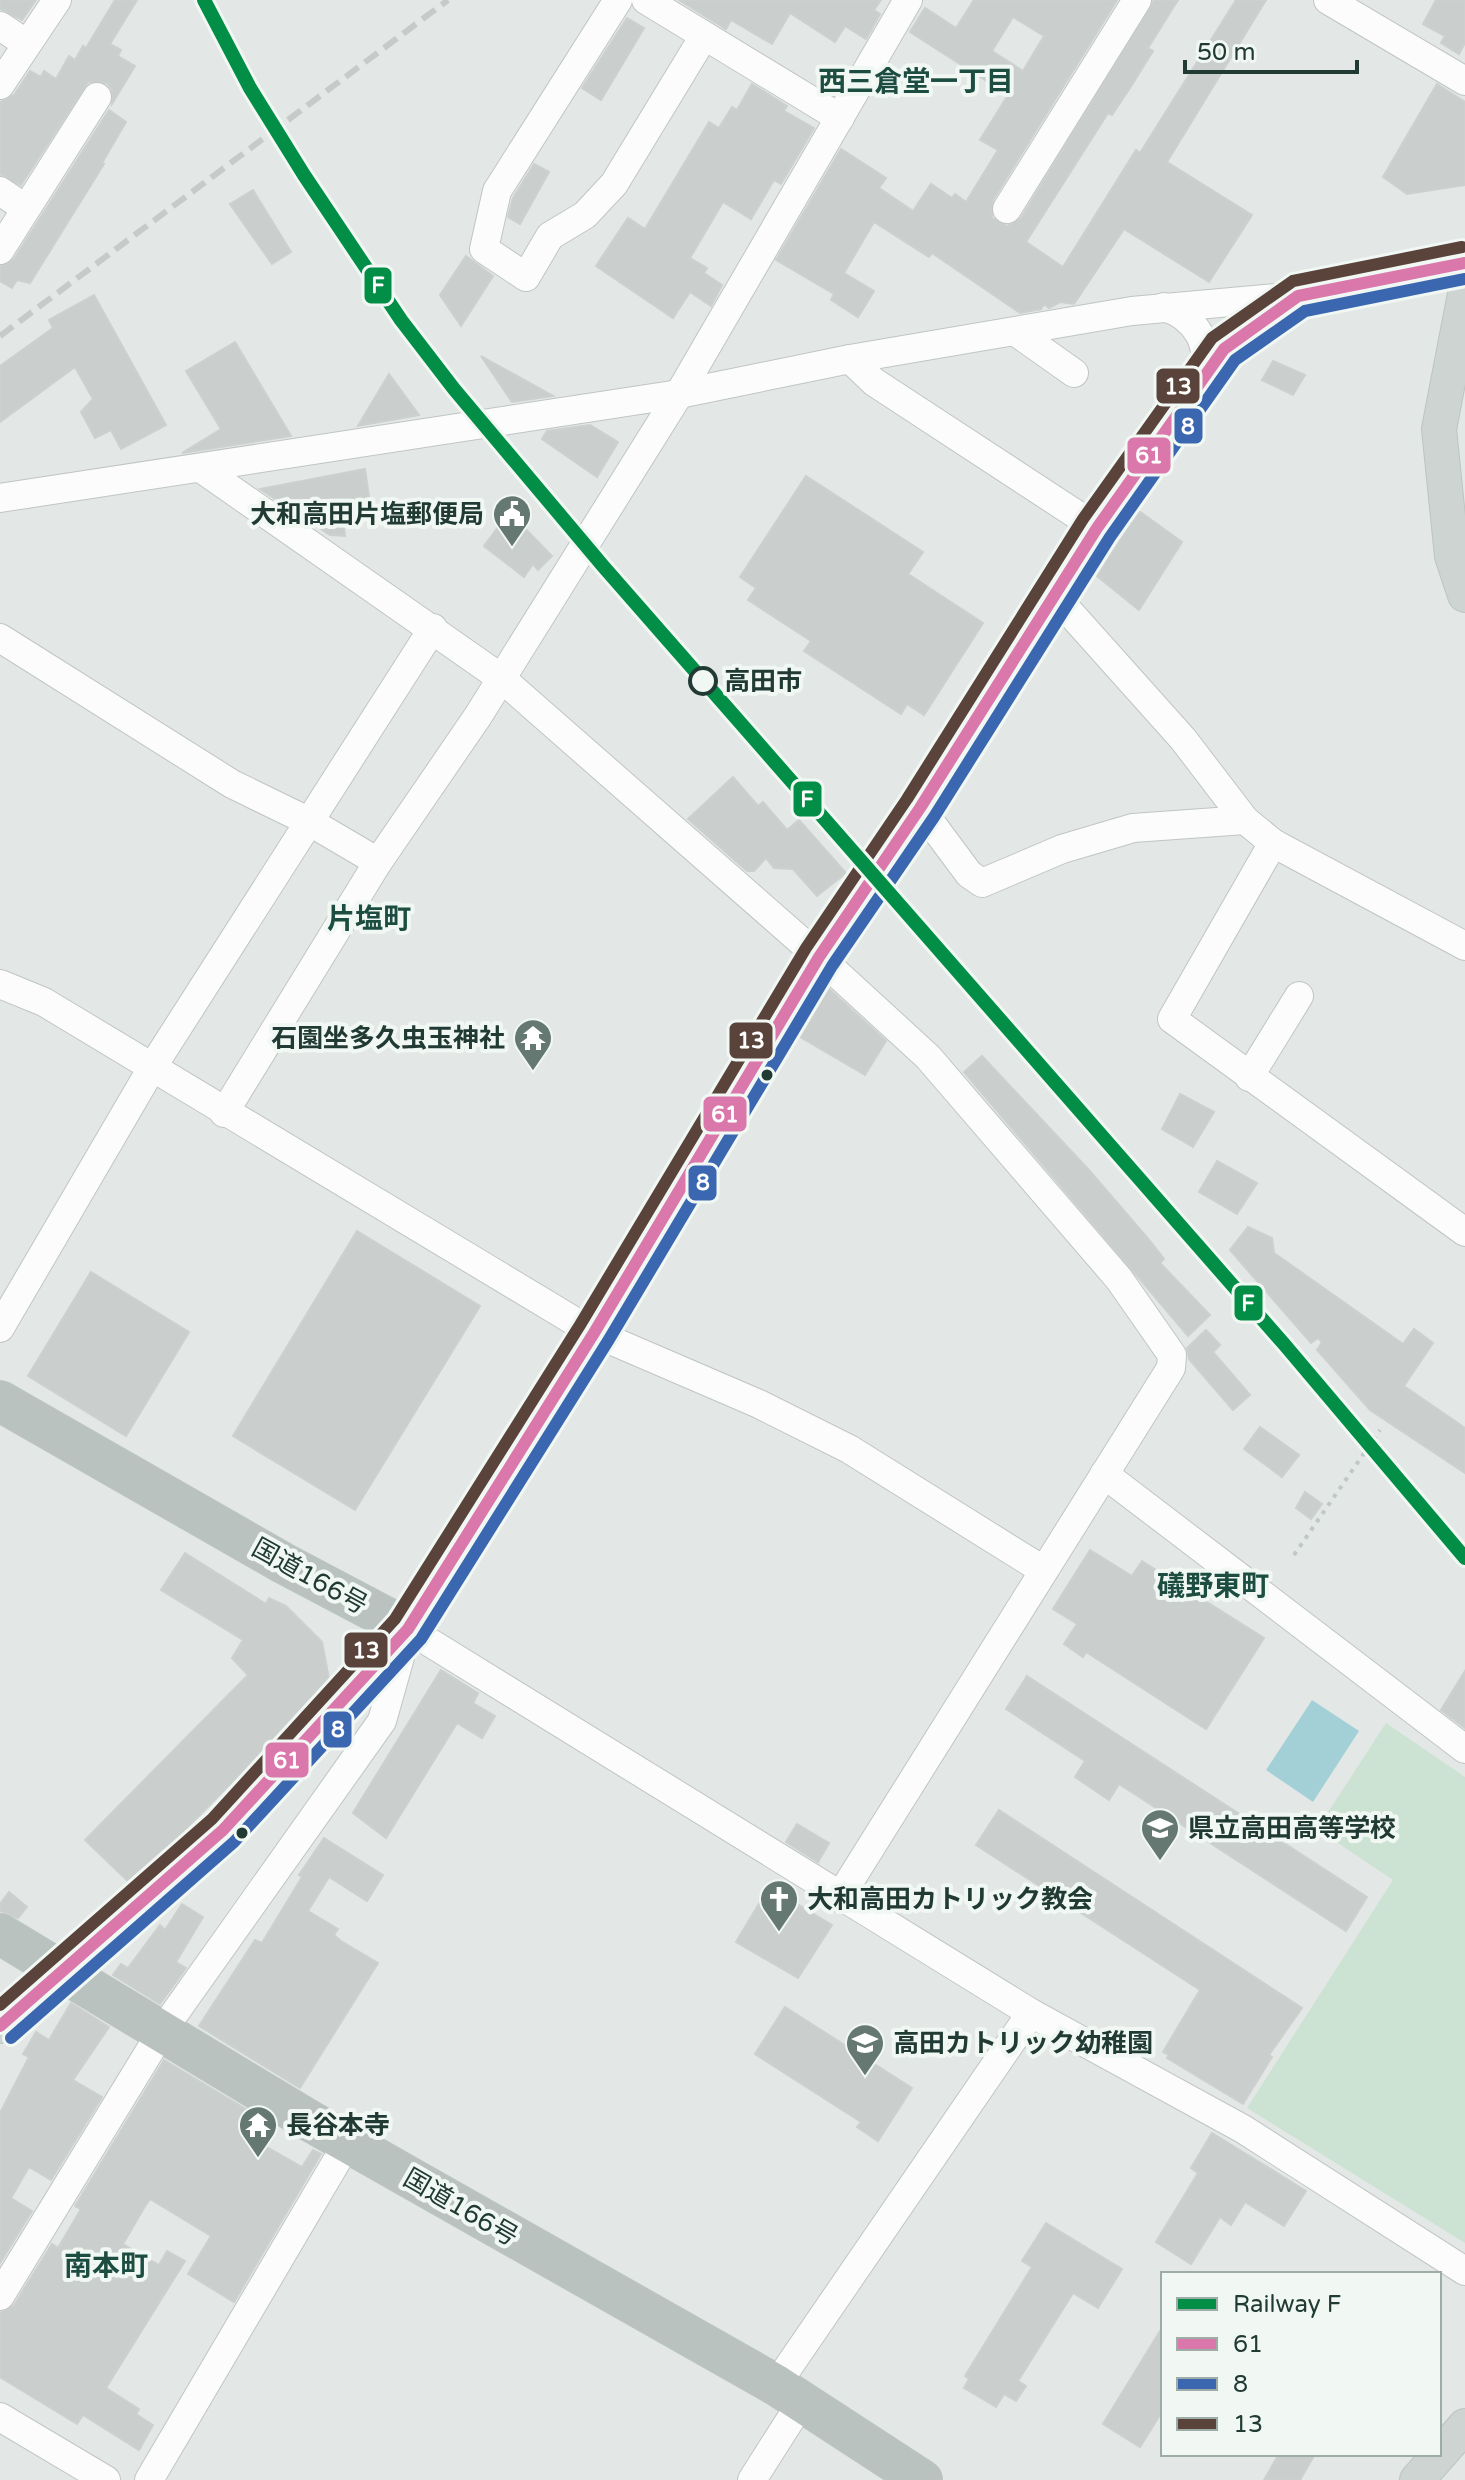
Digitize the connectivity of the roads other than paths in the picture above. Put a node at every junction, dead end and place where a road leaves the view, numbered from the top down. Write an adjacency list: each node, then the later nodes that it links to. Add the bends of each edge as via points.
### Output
1 (57, 0): 9 (street)
2 (618, 0): 8 (street, via 497,191 484,249 526,277 550,236 585,215 614,184)
3 (646, 0): 8 (street)
4 (908, 0): 13 (street)
5 (1137, 0): 16 (street)
6 (1328, 0): 10 (street)
7 (0, 26): 9 (street)
8 (704, 36): 13 (street)
9 (27, 44): 11 (street)
10 (1465, 80)
11 (0, 85)
12 (97, 97): 15 (street)
13 (840, 118): 26 (street)
14 (0, 191): 15 (street)
15 (25, 208): 17 (street)
16 (1007, 209)
17 (0, 250)
18 (1465, 263): 20 (highway)
19 (1465, 294): 30 (main road, via 1439,429 1452,556)
20 (1298, 296): 21 (street); 25 (highway, via 1224,349)
21 (1164, 307): 22 (street); 25 (street, via 1187,317 1205,347 1204,371)
22 (1016, 332): 23 (street); 24 (street)
23 (850, 359): 26 (street); 29 (street, via 874,382)
24 (1074, 373)
25 (1191, 393): 29 (highway)
26 (679, 394): 27 (street); 34 (street)
27 (202, 469): 28 (street); 32 (street)
28 (0, 498)
29 (1097, 528): 31 (highway)
30 (1465, 595)
31 (1056, 597): 35 (highway); 36 (street, via 1183,739)
32 (433, 628): 34 (street); 37 (street)
33 (0, 638): 37 (street, via 232,784)
34 (501, 678): 39 (street); 41 (street)
35 (920, 808): 36 (street, via 969,874 982,883 1062,849 1133,828); 41 (highway)
36 (1245, 820): 38 (street)
37 (310, 822): 39 (street); 44 (street)
38 (1273, 843): 40 (street); 45 (street, via 1172,1019)
39 (378, 862): 46 (street)
40 (1465, 946)
41 (819, 957): 49 (highway); 51 (street, via 928,1057 1119,1279 1172,1355 1171,1368)
42 (0, 984): 44 (street, via 44,1002)
43 (1299, 996): 45 (street)
44 (153, 1066): 46 (street); 48 (street)
45 (1249, 1077): 47 (street)
46 (224, 1113): 49 (street)
47 (1465, 1232)
48 (0, 1328)
49 (594, 1333): 52 (street, via 849,1449); 53 (highway)
50 (0, 1401): 53 (highway, 国道166号)
51 (1104, 1474): 52 (street); 54 (street)
52 (1043, 1570): 55 (street)
53 (408, 1629): 55 (street); 57 (main road, via 223,1830); 60 (street, via 382,1721)
54 (1465, 1749)
55 (839, 1898): 58 (street)
56 (0, 1934): 57 (highway, 国道166号)
57 (63, 1974): 59 (main road); 60 (highway, 国道166号)
58 (1031, 2013): 62 (street, via 1243,2129); 64 (street)
59 (0, 2026)
60 (162, 2031): 61 (highway, 国道166号); 63 (street)
61 (348, 2142): 64 (highway, 国道166号); 70 (street)
62 (1465, 2271)
63 (0, 2296)
64 (788, 2394): 71 (street); 72 (highway, 国道166号)
65 (0, 2417): 69 (street)
66 (1465, 2426): 67 (main road)
67 (1441, 2453)
68 (1438, 2456): 73 (main road)
69 (106, 2480)
70 (149, 2480)
71 (752, 2480)
72 (922, 2480)
73 (1417, 2480)

